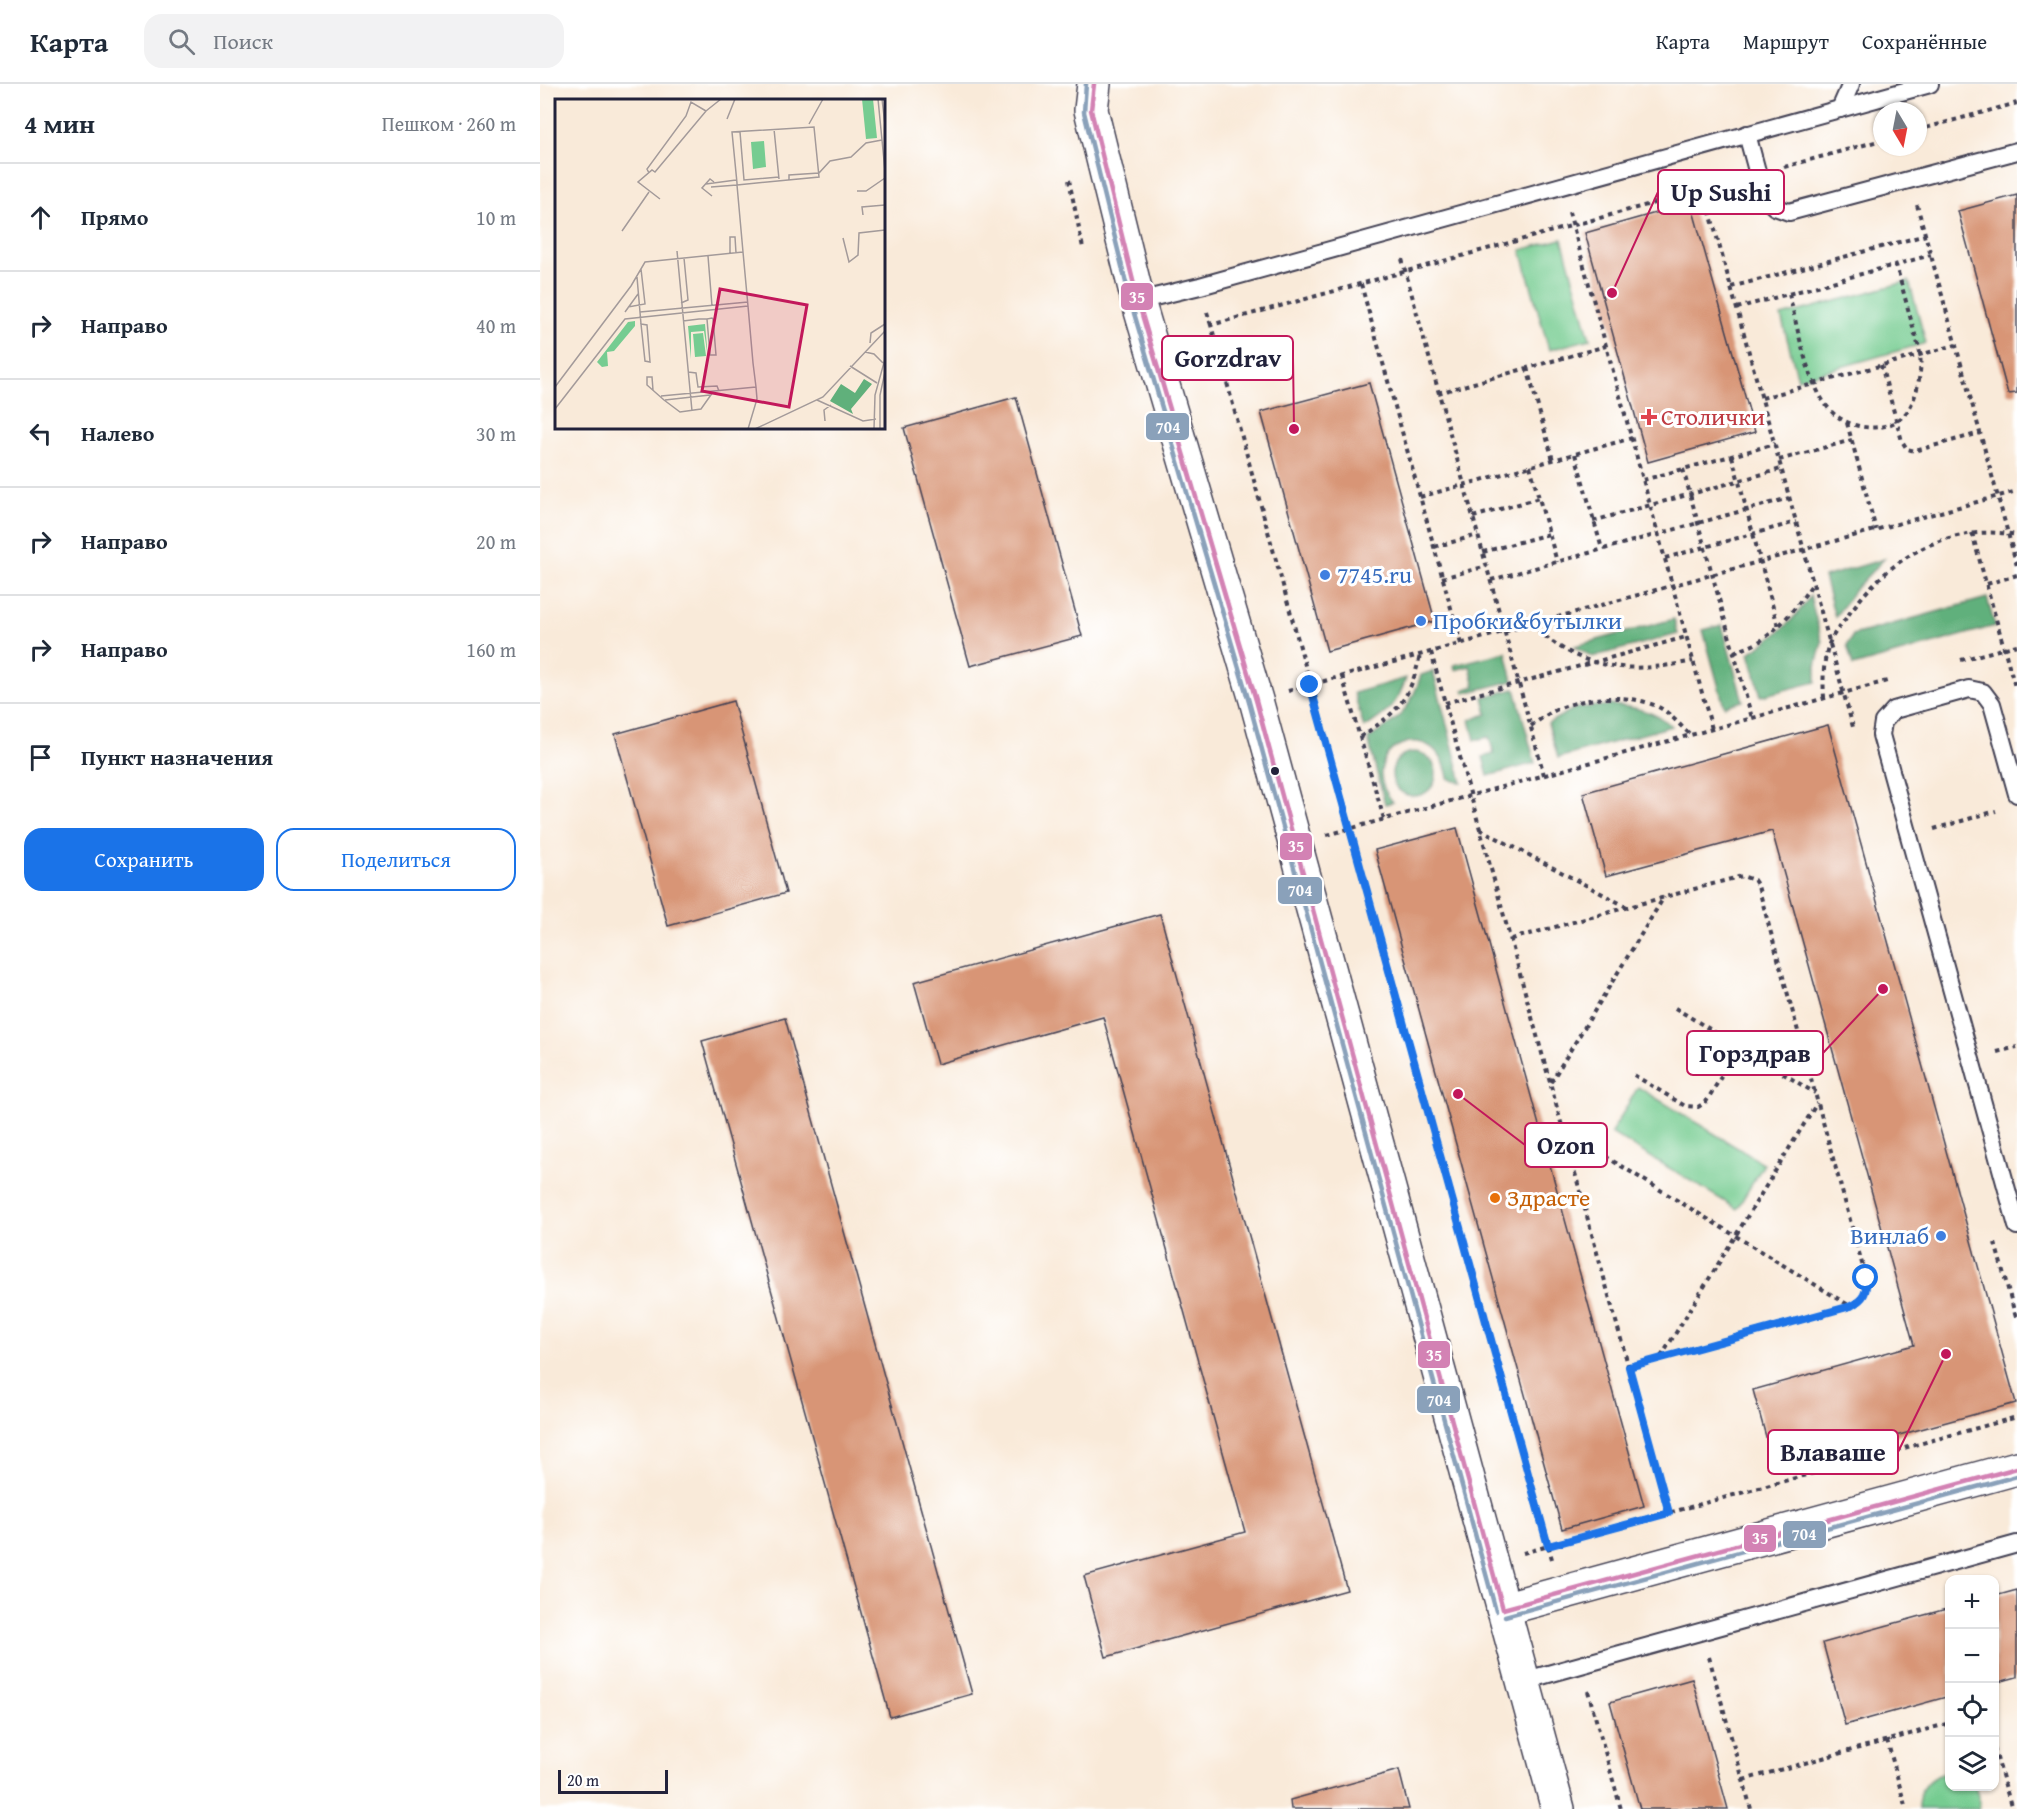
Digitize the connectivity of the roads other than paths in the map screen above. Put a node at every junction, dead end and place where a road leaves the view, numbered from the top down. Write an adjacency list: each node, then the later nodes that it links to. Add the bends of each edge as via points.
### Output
1 (1094, 84): 7 (street, via 1091,110)
2 (1851, 84): 4 (lane)
3 (1930, 84): 4 (lane)
4 (1840, 109): 5 (lane)
5 (1747, 134): 6 (lane, via 1764,197 1790,212); 7 (lane)
6 (2017, 151)
7 (1138, 301): 12 (street, via 1256,700)
8 (2017, 794): 9 (lane, via 1992,704 1983,693 1969,689 1894,710 1883,722 1881,735)
9 (2017, 1226)
10 (2017, 1468): 12 (street)
11 (2017, 1544): 13 (lane)
12 (1503, 1609): 13 (street)
13 (1523, 1681): 14 (street)
14 (1558, 1809)

